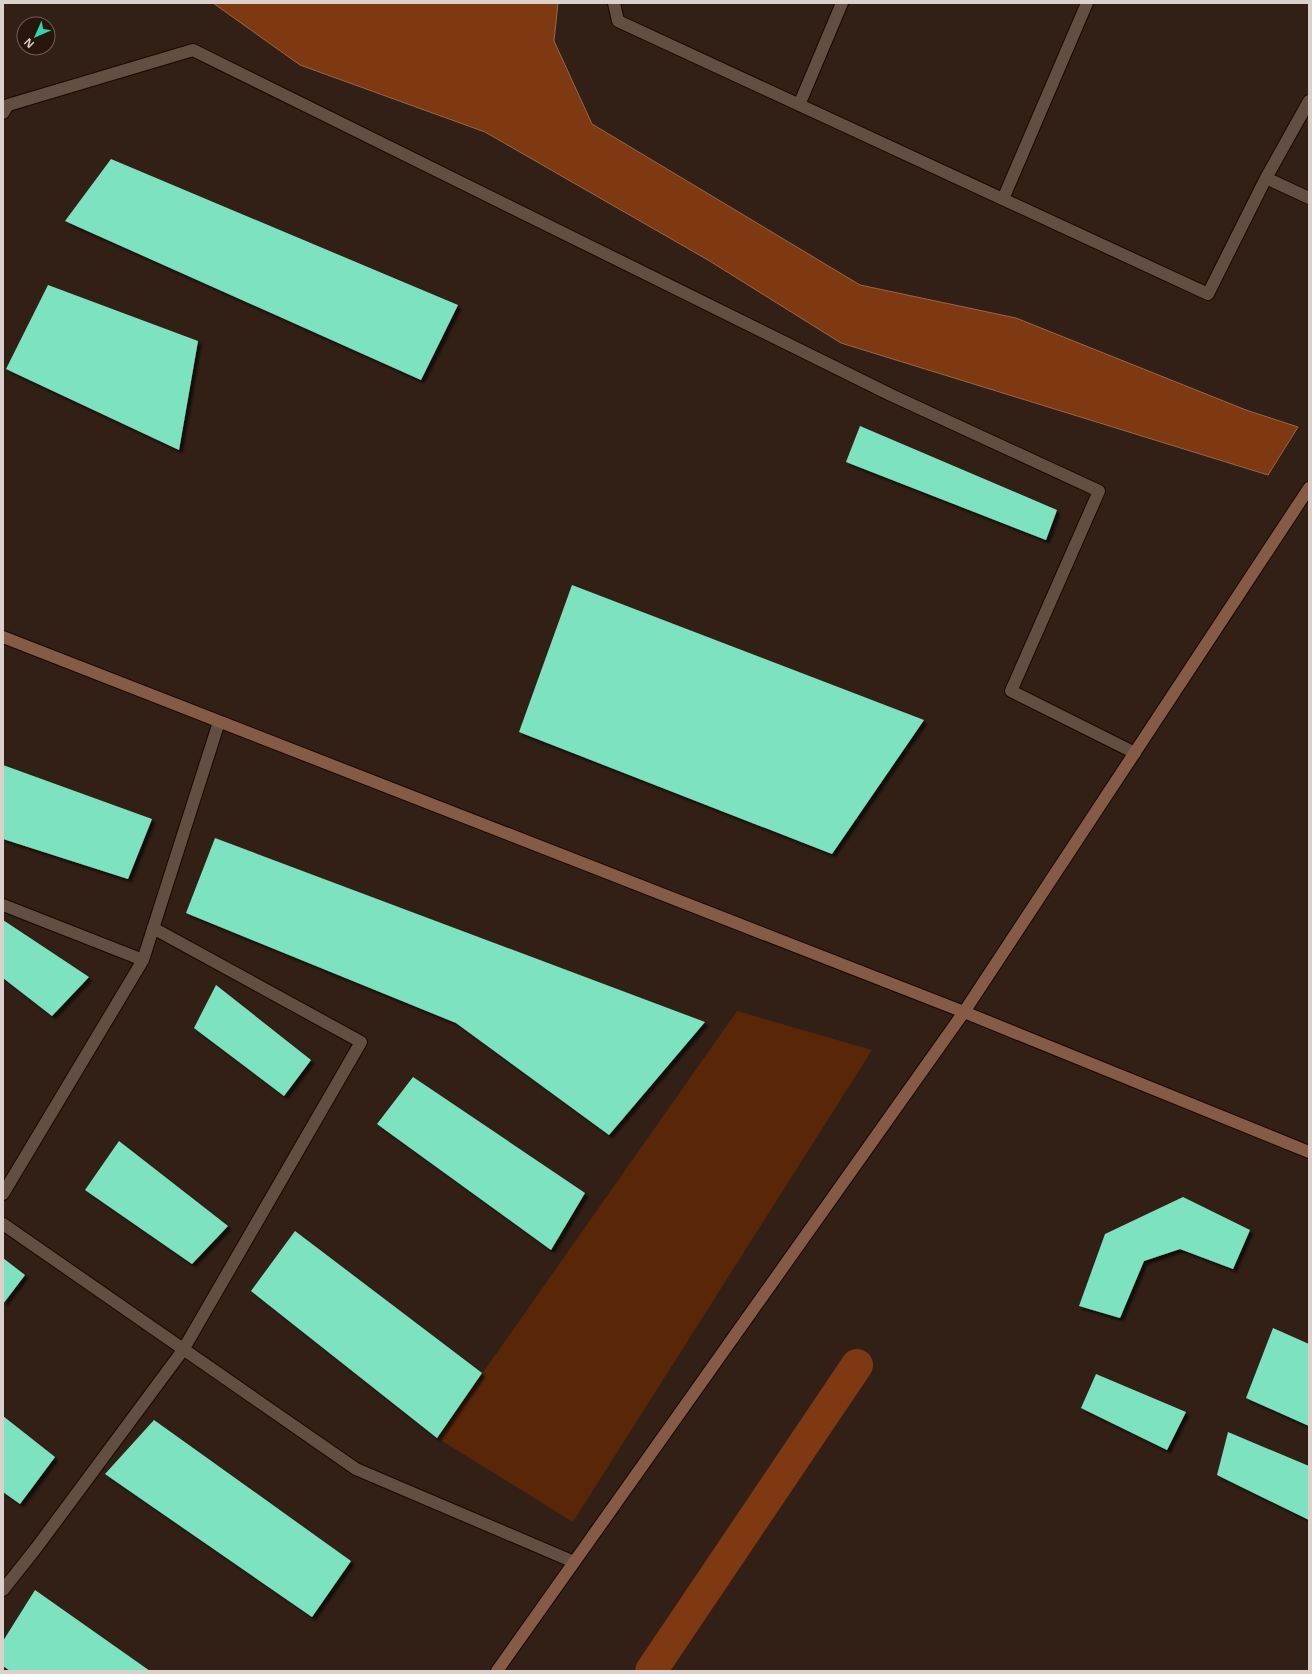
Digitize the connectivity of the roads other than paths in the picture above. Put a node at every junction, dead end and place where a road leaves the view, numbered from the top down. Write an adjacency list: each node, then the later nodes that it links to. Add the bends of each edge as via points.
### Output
1 (614, 3): 5 (street, via 618,22)
2 (842, 3): 5 (street)
3 (1087, 3): 9 (street)
4 (1309, 101): 7 (street)
5 (799, 105): 9 (street)
6 (3, 113): 13 (street, via 8,105 193,50 884,391 1098,491 1011,691)
7 (1266, 178): 8 (street); 9 (street, via 1208,294)
8 (1309, 198)
9 (1003, 199)
10 (1309, 488): 13 (street)
11 (3, 638): 12 (street)
12 (220, 722): 15 (street); 17 (street)
13 (1135, 753): 17 (street)
14 (3, 905): 16 (street)
15 (153, 928): 16 (street); 21 (street, via 361,1042)
16 (143, 960): 19 (street)
17 (964, 1012): 18 (street); 22 (street)
18 (1309, 1152)
19 (3, 1194)
20 (3, 1224): 21 (street)
21 (183, 1350): 22 (street, via 356,1469); 23 (street)
22 (574, 1562): 24 (street)
23 (3, 1590)
24 (497, 1671)

